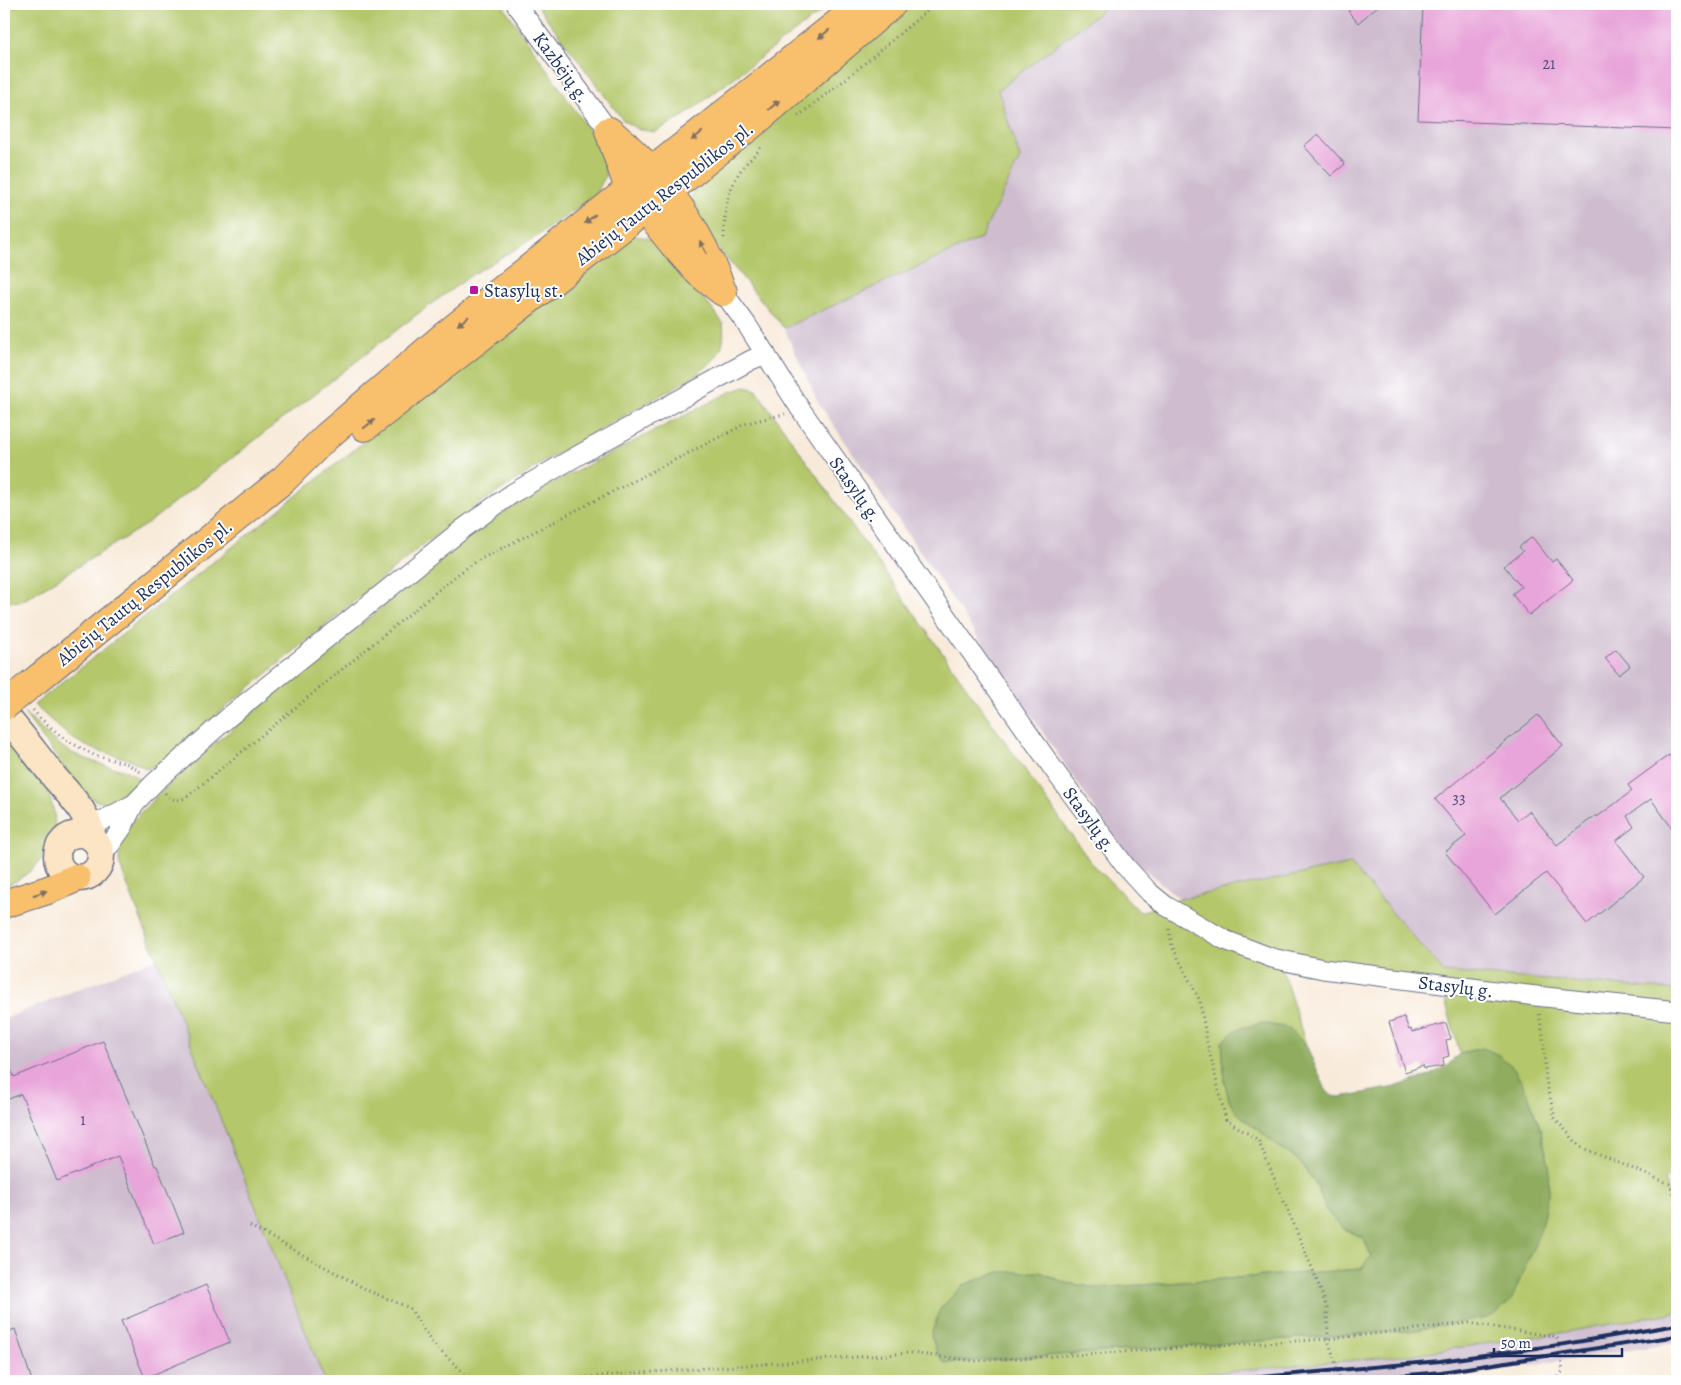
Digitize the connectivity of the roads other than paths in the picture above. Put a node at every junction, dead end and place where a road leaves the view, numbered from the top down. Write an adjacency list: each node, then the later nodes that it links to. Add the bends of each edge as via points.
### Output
1 (516, 4): 4 (street, Kazbėjų g.)
2 (862, 4): 5 (highway, Abiejų Tautų Respublikos pl., one-way to 5)
3 (892, 4): 7 (highway, Abiejų Tautų Respublikos pl., one-way to 3)
4 (608, 131): 5 (highway, via 634,151); 6 (highway)
5 (652, 171): 6 (highway, Abiejų Tautų Respublikos pl.); 7 (highway)
6 (628, 189): 8 (highway); 11 (highway, Abiejų Tautų Respublikos pl., one-way to 11, via 443,337 326,437)
7 (669, 192): 8 (highway, Abiejų Tautų Respublikos pl.); 9 (highway, one-way to 7, via 712,264)
8 (645, 210): 9 (highway, via 699,273); 11 (highway, Abiejų Tautų Respublikos pl., one-way to 8, via 312,466 344,443)
9 (722, 292): 10 (street, Stasylų g.)
10 (766, 354): 14 (street, via 742,364 513,493 464,528 239,709); 18 (street, Stasylų g., via 799,407 1104,839 1150,893 1166,906 1225,940 1272,958 1323,969)
11 (284, 479): 12 (highway, Abiejų Tautų Respublikos pl., bridge, via 40,677)
12 (16, 705)
13 (4, 714): 15 (main road, via 55,778 62,811)
14 (134, 804): 15 (street); 15 (street, via 110,845)
15 (85, 839): 16 (main road, via 100,864 86,877); 16 (main road, via 58,849 58,864 62,871)
16 (76, 878): 17 (highway, one-way to 16)
17 (4, 904)
18 (1677, 1011)

